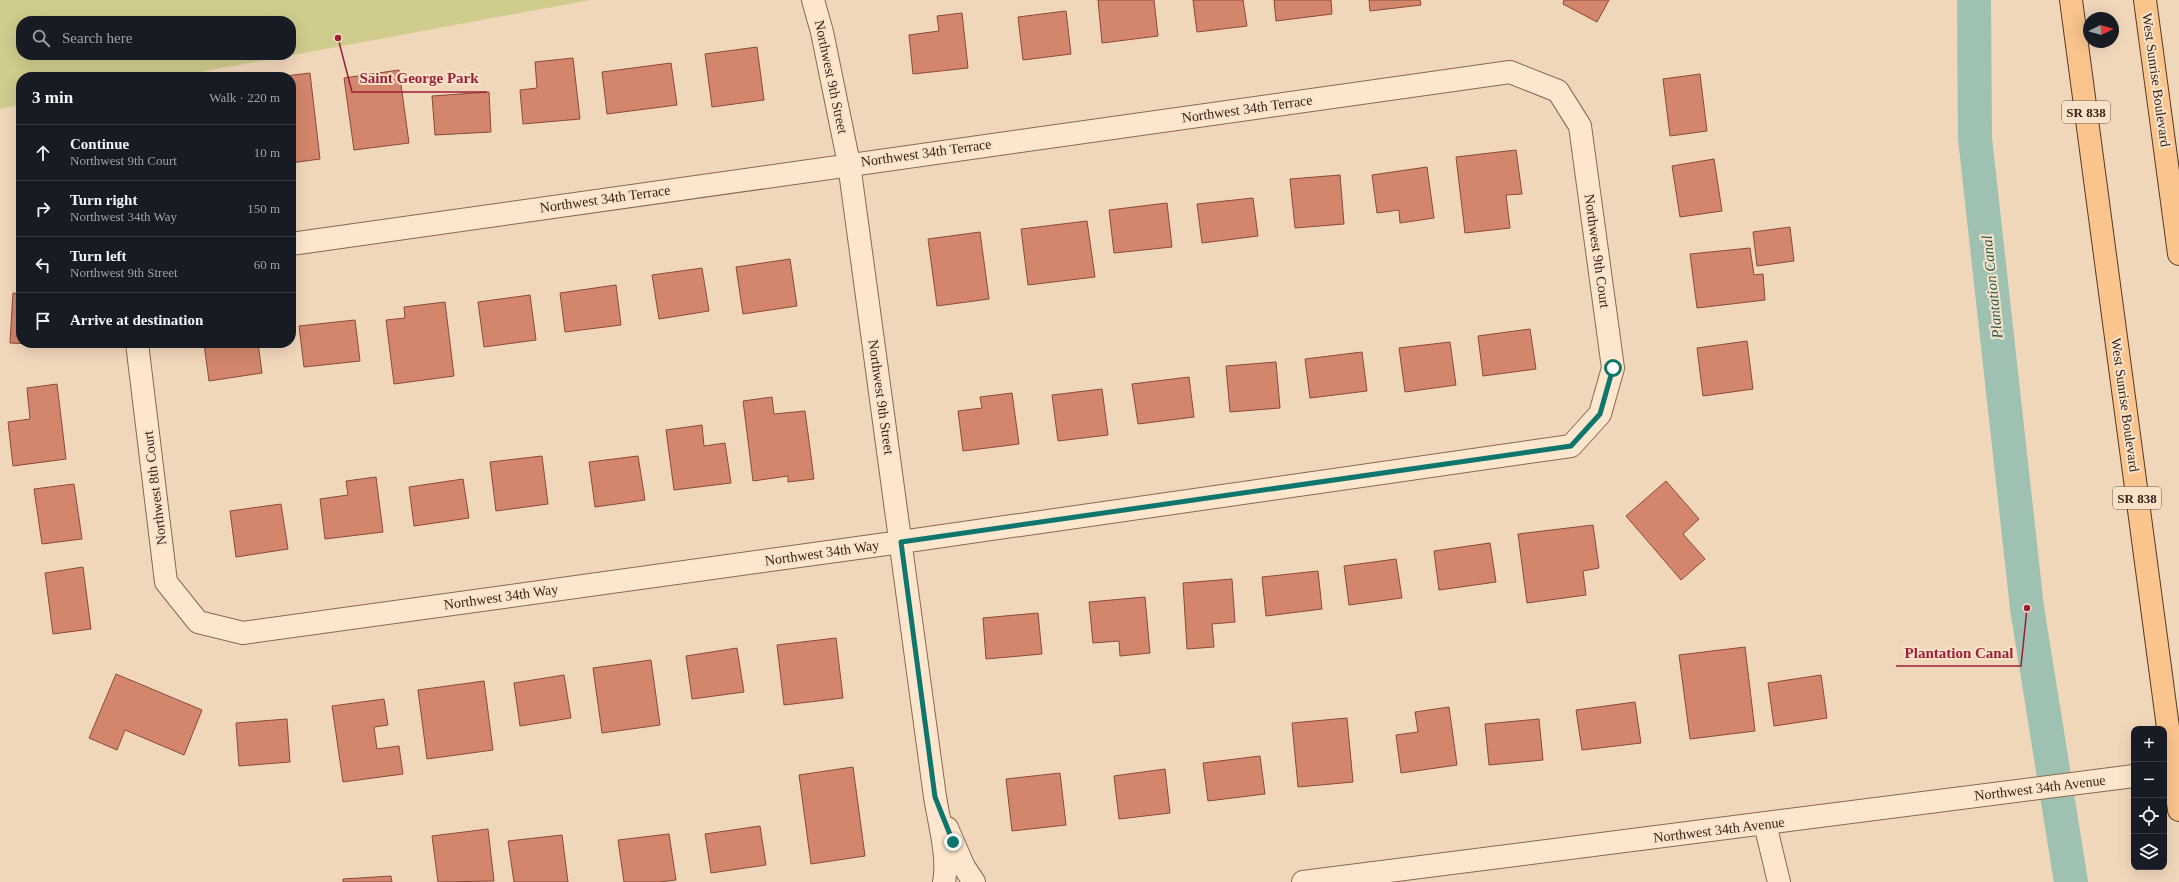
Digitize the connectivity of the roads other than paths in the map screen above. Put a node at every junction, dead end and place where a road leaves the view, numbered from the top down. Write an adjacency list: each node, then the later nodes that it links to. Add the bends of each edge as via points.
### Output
1 (813, 0): 5 (street, Northwest 9th Street)
2 (2071, 0): 12 (main road, West Sunrise Boulevard / SR 838)
3 (2145, 0): 7 (main road, West Sunrise Boulevard)
4 (1558, 91): 5 (street, Northwest 34th Terrace, via 1510,72); 9 (street, Northwest 9th Court, via 1580,126 1613,368)
5 (849, 164): 6 (street, Northwest 34th Terrace); 10 (street, Northwest 9th Street)
6 (296, 243)
7 (2179, 254)
8 (138, 348): 11 (street, Northwest 8th Court, via 166,582)
9 (1600, 414): 10 (street, Northwest 34th Way, via 1571,446)
10 (901, 542): 11 (street, Northwest 34th Way, via 243,633); 14 (street, Northwest 9th Street)
11 (198, 622)
12 (2172, 771): 15 (main road, West Sunrise Boulevard / SR 838)
13 (2124, 777): 16 (street, Northwest 34th Avenue)
14 (935, 797): 17 (street, Northwest 9th Street, via 945,866); 18 (street, Northwest 9th Street, via 964,867)
15 (2179, 810)
16 (1765, 824): 19 (street, Northwest 34th Avenue); 20 (street)
17 (944, 882)
18 (974, 882)
19 (1303, 882)
20 (1779, 882)

